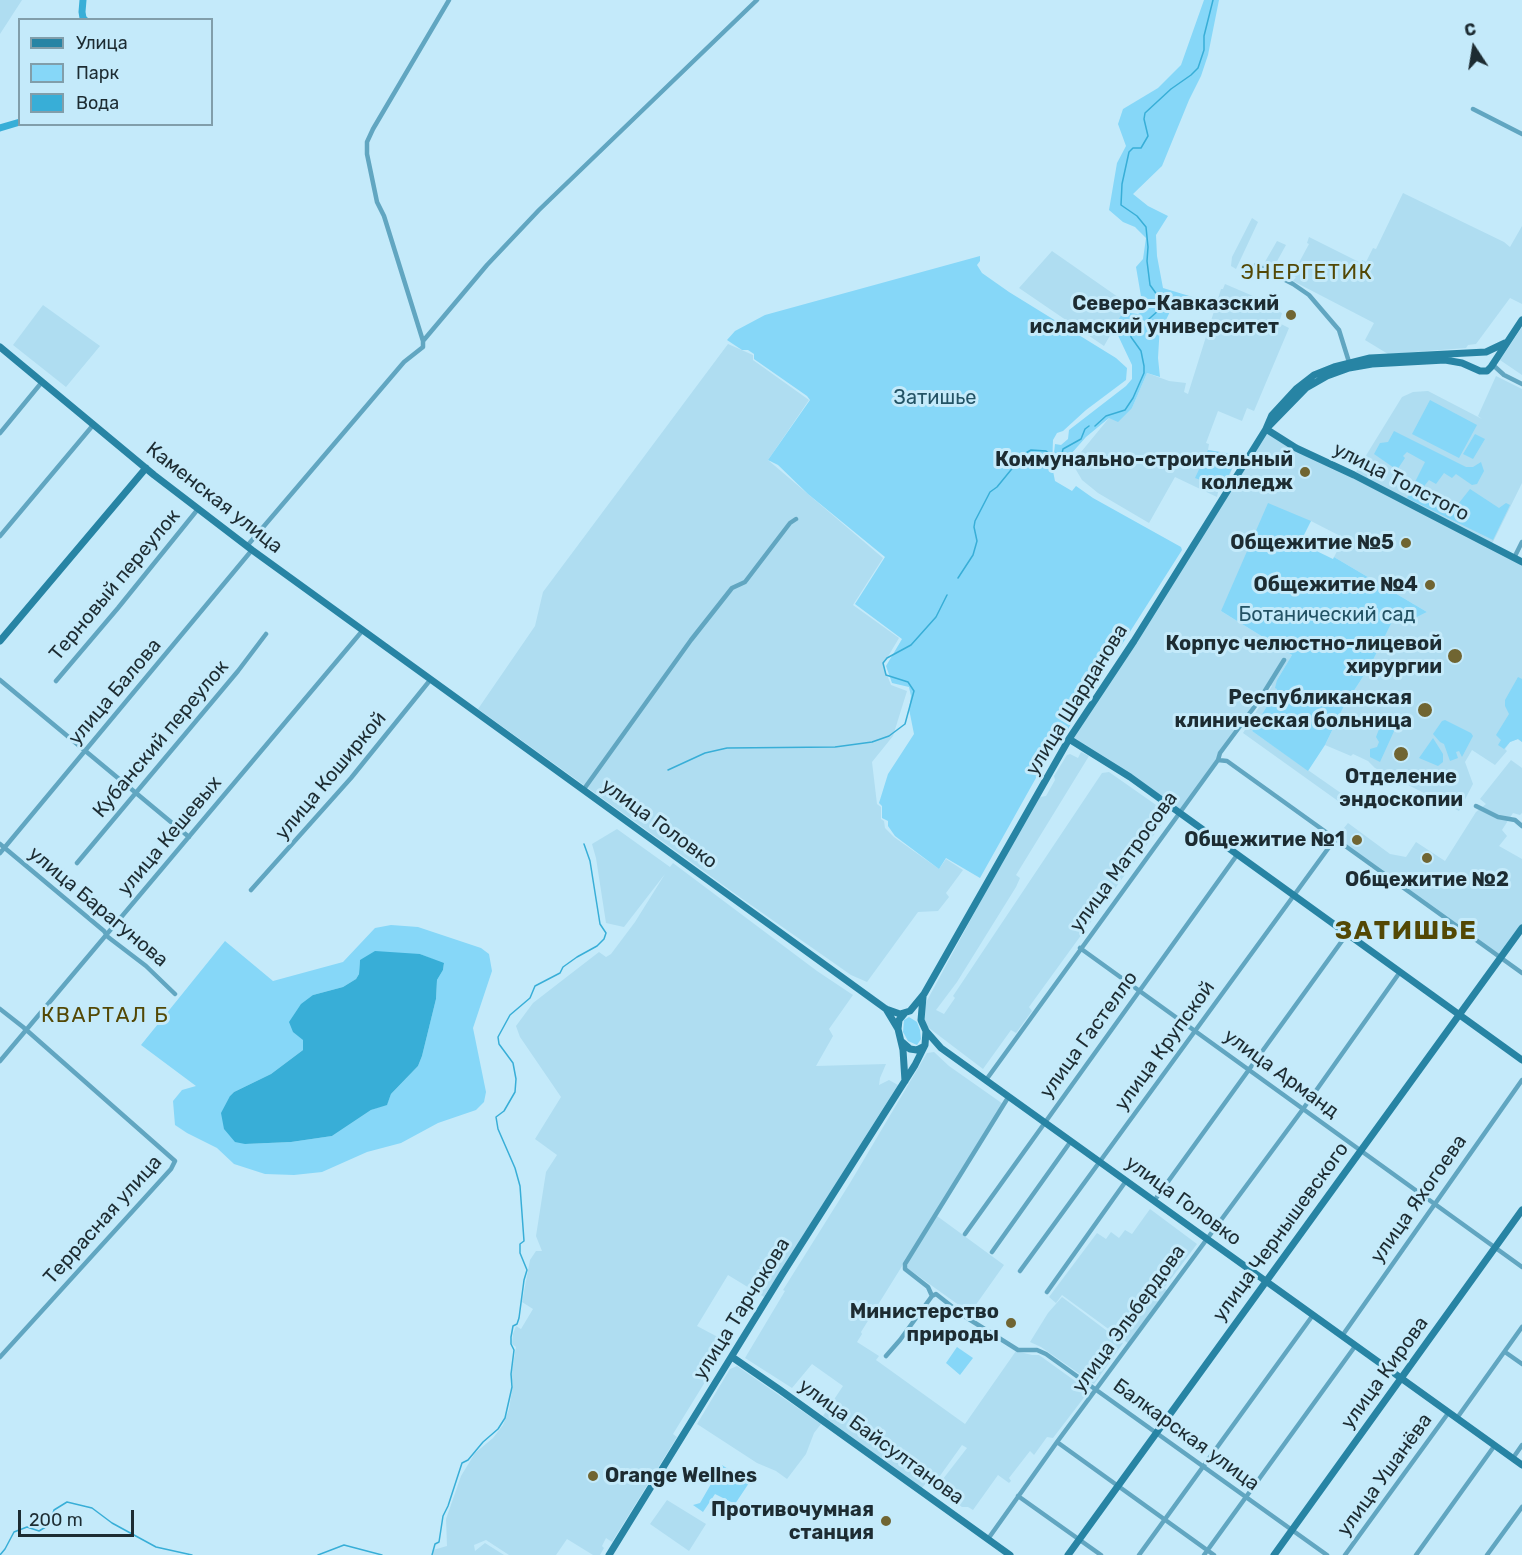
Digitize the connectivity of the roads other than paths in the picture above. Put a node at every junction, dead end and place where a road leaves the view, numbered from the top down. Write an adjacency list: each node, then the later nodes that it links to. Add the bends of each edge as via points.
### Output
1 (449, 0): 7 (street, via 373,129 367,154 377,202)
2 (757, 0): 7 (street, улица Балова, via 539,210)
3 (1473, 109): 4 (street)
4 (1522, 134)
5 (1256, 265): 11 (street, via 1309,295 1339,330)
6 (1522, 320): 8 (street)
7 (423, 341): 25 (street, улица Балова, via 422,349 404,362)
8 (1507, 342): 10 (street); 12 (street)
9 (0, 347): 15 (street, Каменская улица)
10 (1483, 352): 11 (street, улица Шарданова); 12 (street, via 1492,357); 13 (street, via 1473,360)
11 (1349, 362): 18 (street, улица Шарданова, via 1319,372 1302,383 1277,408)
12 (1493, 364): 13 (street); 14 (street)
13 (1480, 370): 14 (street); 18 (street, улица Шарданова, via 1445,360 1372,364 1343,370 1306,388)
14 (1504, 375): 16 (street)
15 (42, 382): 17 (street, Каменская улица); 19 (street)
16 (1522, 384)
17 (94, 424): 20 (street, Каменская улица); 23 (street)
18 (1266, 429): 26 (street, улица Толстого, via 1296,448); 36 (street, улица Шарданова)
19 (0, 433)
20 (146, 468): 21 (street, Каменская улица); 30 (street)
21 (198, 509): 25 (street, Каменская улица); 35 (street, Терновый переулок)
22 (796, 519): 39 (street, via 746,582 732,588 691,640)
23 (0, 536)
24 (1522, 543): 26 (street)
25 (250, 548): 28 (street, Каменская улица); 37 (street, улица Балова)
26 (1515, 558): 27 (street, улица Толстого)
27 (1522, 562)
28 (363, 630): 32 (street, Каменская улица); 44 (street, улица Кешевых)
29 (266, 634): 40 (street, Кубанский переулок)
30 (0, 642)
31 (1284, 660): 38 (street, улица Матросова)
32 (414, 666): 33 (street, улица Головко)
33 (431, 679): 39 (street, улица Головко); 50 (street, улица Коширкой, via 351,778)
34 (0, 680): 37 (street)
35 (56, 681)
36 (1069, 739): 42 (street, via 1130,777); 61 (street, улица Шарданова)
37 (85, 751): 40 (street); 46 (street, улица Балова)
38 (1218, 760): 42 (street, улица Матросова); 45 (street, via 1227,761)
39 (584, 789): 63 (street, улица Головко)
40 (135, 792): 44 (street); 49 (street, Кубанский переулок)
41 (1476, 806): 43 (street)
42 (1178, 814): 48 (street); 55 (street, улица Матросова)
43 (1522, 826)
44 (189, 837): 54 (street, улица Кешевых)
45 (1335, 838): 51 (street, улица Крупской); 56 (street)
46 (2, 846): 47 (street, улица Балова); 54 (street, улица Барагунова)
47 (0, 853)
48 (1237, 855): 51 (street); 59 (street, улица Гастелло)
49 (77, 863)
50 (251, 890)
51 (1293, 895): 53 (street); 69 (street, улица Крупской)
52 (1522, 928): 56 (street, улица Чернышевского)
53 (1347, 934): 57 (street); 76 (street)
54 (107, 935): 60 (street, улица Барагунова); 68 (street, улица Кешевых)
55 (1080, 948): 59 (street, улица Арманд); 77 (street, улица Матросова)
56 (1501, 957): 58 (street); 65 (street, улица Чернышевского)
57 (1400, 972): 65 (street); 81 (street, улица Эльбердова)
58 (1522, 974)
59 (1139, 991): 69 (street, улица Арманд); 82 (street, улица Гастелло)
60 (176, 994)
61 (924, 994): 64 (street); 66 (street)
62 (0, 1009): 68 (street, Террасная улица)
63 (886, 1009): 64 (street); 67 (street)
64 (905, 1013): 66 (street, via 915,1014); 67 (street)
65 (1460, 1015): 74 (street); 84 (street, улица Чернышевского)
66 (921, 1020): 70 (street)
67 (898, 1029): 71 (street)
68 (27, 1030): 75 (street, улица Кешевых); 105 (street, Террасная улица, via 174,1158 174,1165)
69 (1195, 1030): 76 (street, улица Арманд); 85 (street, улица Крупской)
70 (926, 1031): 72 (street); 73 (street)
71 (902, 1042): 72 (street, via 914,1050); 79 (street)
72 (925, 1046): 73 (street); 79 (street, улица Тарчокова)
73 (941, 1048): 77 (street, улица Головко)
74 (1522, 1060)
75 (0, 1061)
76 (1249, 1070): 81 (street, улица Арманд); 87 (street)
77 (986, 1080): 80 (street, улица Головко)
78 (1522, 1080): 88 (street, улица Яхогоева)
79 (905, 1081): 106 (street, улица Тарчокова)
80 (1009, 1096): 82 (street, улица Головко); 98 (street, via 905,1264 905,1269 928,1287)
81 (1303, 1108): 84 (street, улица Арманд); 91 (street, улица Эльбердова)
82 (1044, 1122): 83 (street, улица Головко); 90 (street, улица Гастелло)
83 (1071, 1141): 85 (street, улица Головко); 93 (street)
84 (1361, 1151): 88 (street, улица Арманд); 96 (street, улица Чернышевского)
85 (1099, 1162): 86 (street, улица Головко); 95 (street, улица Крупской)
86 (1126, 1181): 87 (street, улица Головко); 97 (street)
87 (1154, 1201): 91 (street, улица Головко)
88 (1435, 1203): 92 (street, улица Арманд); 101 (street, улица Яхогоева)
89 (1522, 1210): 92 (street, улица Кирова)
90 (965, 1234)
91 (1207, 1239): 96 (street, улица Головко); 109 (street, улица Эльбердова)
92 (1495, 1247): 94 (street, улица Арманд); 108 (street, улица Кирова)
93 (992, 1252)
94 (1522, 1267)
95 (1020, 1271)
96 (1266, 1281): 99 (street, улица Головко); 112 (street, улица Чернышевского)
97 (1047, 1292)
98 (932, 1296): 104 (street); 109 (street, Балкарская улица, via 936,1294 1018,1350 1047,1354)
99 (1313, 1315): 101 (street, улица Головко); 118 (street)
100 (1522, 1327): 103 (street)
101 (1342, 1336): 102 (street, улица Головко)
102 (1356, 1346): 108 (street, улица Головко); 121 (street)
103 (1504, 1352): 107 (street); 111 (street)
104 (886, 1356)
105 (0, 1357)
106 (732, 1357): 125 (street, улица Байсултанова); 129 (street, улица Тарчокова)
107 (1522, 1364)
108 (1401, 1378): 110 (street, улица Головко); 124 (street, улица Кирова)
109 (1096, 1389): 112 (street, Балкарская улица); 113 (street, улица Эльбердова)
110 (1449, 1412): 111 (street, улица Головко); 136 (street, улица Ушанёва)
111 (1457, 1418): 114 (street, улица Головко)
112 (1156, 1432): 118 (street, Балкарская улица); 119 (street, улица Чернышевского)
113 (1057, 1442): 119 (street); 120 (street, улица Эльбердова)
114 (1495, 1445): 116 (street, улица Головко); 137 (street)
115 (1522, 1445): 116 (street)
116 (1513, 1458): 117 (street, улица Головко)
117 (1522, 1465)
118 (1204, 1466): 121 (street, Балкарская улица); 123 (street)
119 (1117, 1486): 123 (street); 126 (street, улица Чернышевского)
120 (1018, 1496): 125 (street, улица Эльбердова); 126 (street)
121 (1246, 1497): 124 (street, Балкарская улица); 127 (street)
122 (1522, 1507): 138 (street)
123 (1164, 1520): 127 (street); 132 (street)
124 (1292, 1529): 134 (street, улица Кирова); 135 (street, Балкарская улица)
125 (988, 1539): 128 (street, улица Байсултанова)
126 (1080, 1539): 130 (street, улица Чернышевского); 131 (street)
127 (1206, 1553): 133 (street)
128 (1006, 1554)
129 (609, 1555)
130 (1068, 1555)
131 (1101, 1555)
132 (1139, 1555)
133 (1214, 1555)
134 (1274, 1555)
135 (1328, 1555)
136 (1345, 1555)
137 (1416, 1555)
138 (1487, 1555)

